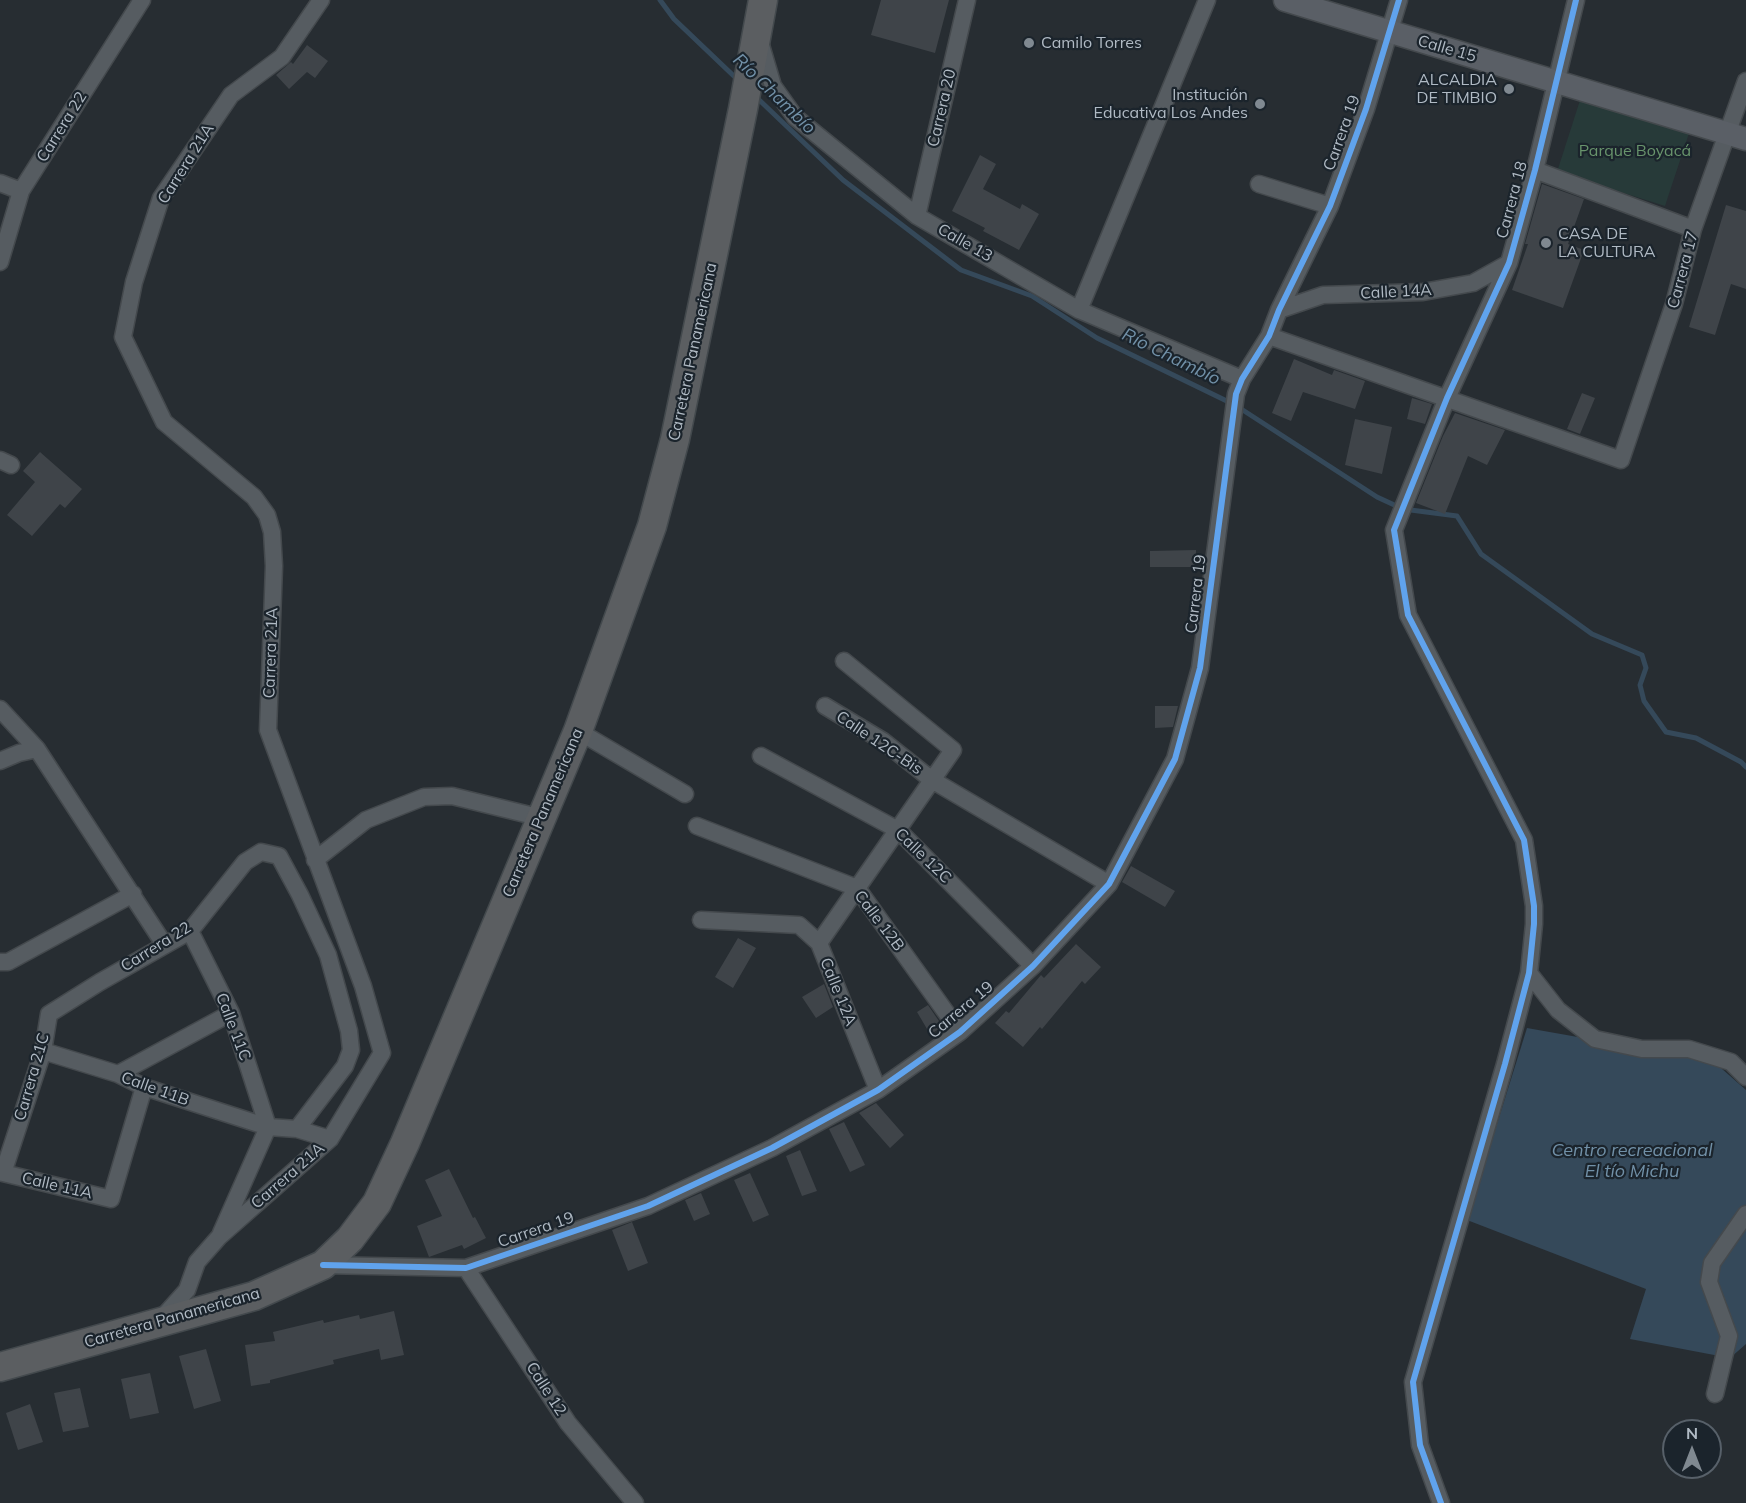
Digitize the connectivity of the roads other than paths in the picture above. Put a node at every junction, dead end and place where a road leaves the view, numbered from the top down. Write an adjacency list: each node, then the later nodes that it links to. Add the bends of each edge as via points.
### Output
1 (142, 0): 17 (street, Carrera 22)
2 (321, 0): 40 (street, Carrera 21A, via 282,57 231,95 161,198 134,282 123,337 164,422 255,497 267,515 274,566 268,730)
3 (763, 0): 9 (highway, Carretera Panamericana)
4 (967, 0): 19 (street, Carrera 20)
5 (1207, 0): 23 (street)
6 (1286, 0): 10 (main road, Calle 15)
7 (1399, 0): 10 (street, Carrera 19)
8 (1576, 0): 11 (street, Carrera 18)
9 (757, 29): 19 (street, Calle 13, via 773,87 795,117); 31 (highway, Carretera Panamericana, via 675,439 652,526)
10 (1388, 32): 11 (main road, Calle 15); 18 (street, Carrera 19, via 1366,109)
11 (1555, 81): 13 (main road, Calle 15); 14 (street, Carrera 18)
12 (1746, 81): 13 (street, Carrera 17)
13 (1737, 136): 20 (street, Carrera 17)
14 (1535, 170): 20 (street); 22 (street, Carrera 18)
15 (0, 183): 17 (street)
16 (1259, 184): 18 (street)
17 (21, 191): 21 (street, Carrera 22)
18 (1330, 206): 24 (street, Carrera 19)
19 (917, 216): 23 (street, Calle 13)
20 (1694, 229): 27 (street, Carrera 17, via 1674,304 1621,460)
21 (0, 262)
22 (1509, 262): 24 (street, Calle 14A, via 1473,283 1423,292 1323,295); 27 (street, Carrera 18)
23 (1079, 310): 26 (street, Calle 13)
24 (1280, 310): 25 (street, Carrera 19)
25 (1269, 336): 26 (street, Carrera 19); 27 (street)
26 (1239, 387): 41 (street, Carrera 19, via 1232,415 1200,668 1174,759)
27 (1447, 398): 50 (street, Carrera 18, via 1394,530 1408,615 1524,840 1534,906)
28 (843, 661): 35 (street, via 953,750)
29 (825, 706): 35 (street, Calle 12C-Bis, via 883,741)
30 (0, 709): 32 (street)
31 (578, 731): 36 (street); 37 (highway, Carretera Panamericana)
32 (37, 749): 34 (street); 43 (street)
33 (761, 756): 39 (street, Calle 12C)
34 (0, 761)
35 (932, 780): 39 (street); 41 (street, Calle 12C-Bis)
36 (685, 794)
37 (542, 818): 40 (street, via 452,796 424,797 366,820); 65 (highway, Carretera Panamericana, via 377,1203 351,1239)
38 (697, 826): 42 (street, Calle 12B)
39 (898, 830): 42 (street); 49 (street, Calle 12C)
40 (315, 860): 61 (street, Carrera 21A, via 363,986 382,1053)
41 (1109, 885): 49 (street, Carrera 19)
42 (857, 888): 46 (street); 53 (street, Calle 12B)
43 (133, 894): 47 (street); 48 (street, via 8,962)
44 (701, 920): 46 (street, Calle 12A, via 799,925)
45 (190, 931): 47 (street, Carrera 22); 51 (street, Calle 11C); 60 (street, Carrera 22, via 245,862 261,852 279,856 328,955 351,1050 345,1066)
46 (819, 943): 58 (street, Calle 12A)
47 (164, 944): 52 (street, Carrera 22)
48 (0, 962)
49 (1033, 966): 53 (street, Carrera 19)
50 (1529, 973): 56 (street, via 1558,1010 1595,1039 1642,1049 1689,1049 1731,1062); 71 (street, via 1413,1382 1420,1445)
51 (231, 1013): 55 (street); 59 (street, Calle 11C)
52 (49, 1014): 54 (street, Carrera 21C)
53 (960, 1032): 58 (street, Carrera 19)
54 (43, 1050): 55 (street, Calle 11B); 62 (street, Carrera 21C)
55 (118, 1074): 57 (street, Calle 11B)
56 (1746, 1077)
57 (144, 1087): 59 (street, Calle 11B); 62 (street, Calle 11A, via 111,1199)
58 (878, 1090): 66 (street, Carrera 19, via 772,1148 648,1206)
59 (268, 1127): 60 (street, Calle 11B); 64 (street)
60 (297, 1129): 61 (street, Calle 11B)
61 (330, 1139): 64 (street, Carrera 21A)
62 (3, 1173)
63 (1746, 1214): 69 (street, via 1712,1263 1709,1282 1728,1336)
64 (219, 1237): 67 (street, Carrera 21A, via 196,1262 187,1290)
65 (323, 1265): 66 (street, Carrera 19); 67 (highway, Carretera Panamericana, via 255,1296)
66 (466, 1268): 70 (street, Calle 12, via 568,1423)
67 (158, 1322): 68 (highway, Carretera Panamericana)
68 (0, 1367)
69 (1715, 1394)
70 (635, 1503)
71 (1441, 1503)

